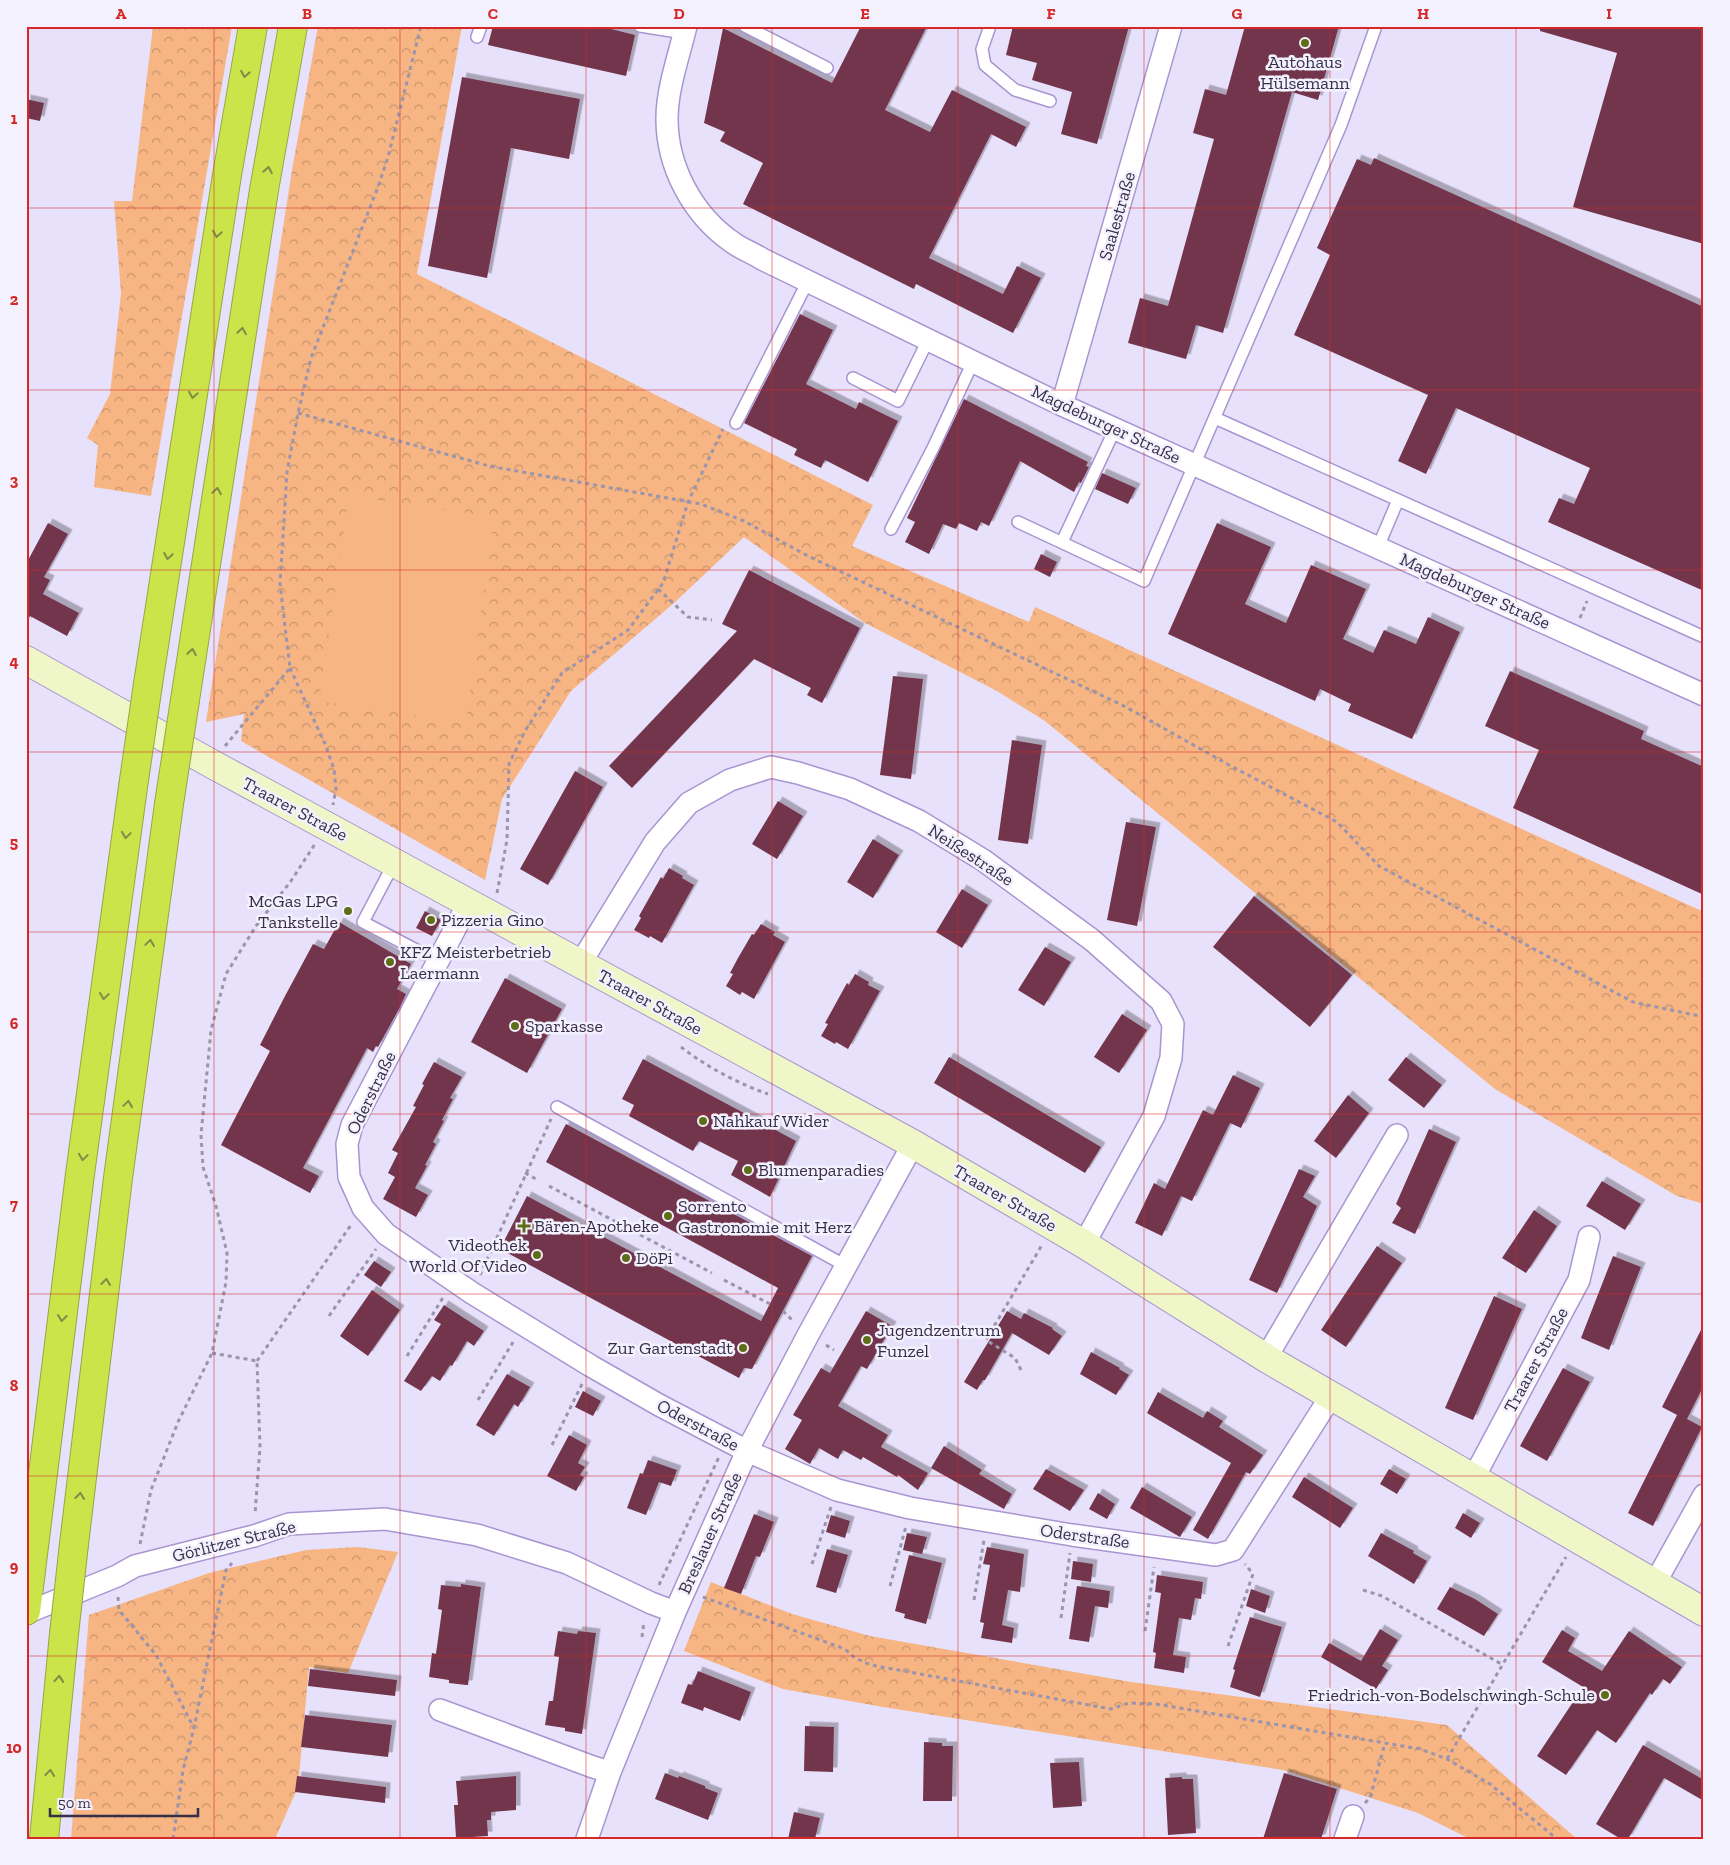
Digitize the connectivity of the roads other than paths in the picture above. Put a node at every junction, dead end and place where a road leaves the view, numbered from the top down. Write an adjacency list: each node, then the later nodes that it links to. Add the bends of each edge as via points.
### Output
1 (253, 26): 44 (highway, one-way to 44, bridge, via 133,786 80,1174)
2 (293, 26): 50 (highway, one-way to 2, bridge, via 74,1544 118,1178 169,804 261,209)
3 (640, 26): 8 (lane)
4 (745, 26): 9 (lane)
5 (990, 26): 10 (lane, via 982,48 984,65 1015,90)
6 (1171, 26): 15 (street, Saalestraße)
7 (1376, 26): 16 (lane, via 1341,125)
8 (685, 30): 11 (street, Magdeburger Straße, via 670,90 667,119 670,149 680,180 694,205 732,242)
9 (827, 68)
10 (1050, 101)
11 (808, 281): 12 (street, Magdeburger Straße); 17 (lane)
12 (928, 340): 13 (street, Magdeburger Straße); 14 (lane, via 898,400)
13 (973, 362): 15 (street, Magdeburger Straße); 22 (lane)
14 (853, 378)
15 (1062, 405): 18 (street, Magdeburger Straße)
16 (1215, 418): 19 (lane); 20 (lane)
17 (732, 422)
18 (1116, 429): 19 (street, Magdeburger Straße); 23 (lane)
19 (1194, 465): 23 (lane, via 1144,581); 24 (street, Magdeburger Straße)
20 (1398, 500): 24 (lane); 25 (lane)
21 (1018, 522): 23 (lane)
22 (891, 529)
23 (1062, 542)
24 (1378, 547): 27 (street, Magdeburger Straße)
25 (1704, 637)
26 (26, 660): 28 (street, Traarer Straße)
27 (1704, 695)
28 (394, 863): 29 (street, Traarer Straße); 30 (lane, via 363,922)
29 (468, 904): 31 (street, Traarer Straße); 40 (street, Oderstraße, via 352,1125 347,1144 349,1177 363,1208 386,1234 453,1281 591,1366)
30 (424, 954)
31 (580, 964): 34 (street, Traarer Straße); 36 (street, Neißestraße, via 655,842 689,804 730,780 771,767 850,789 919,821 983,860 1092,940 1161,1001 1173,1024 1171,1058 1154,1116)
32 (557, 1108): 37 (lane)
33 (1397, 1135): 38 (street)
34 (913, 1144): 36 (street, Traarer Straße); 37 (street, Breslauer Straße)
35 (1589, 1237): 41 (street, Traarer Straße, via 1579,1280)
36 (1084, 1244): 38 (street, Traarer Straße)
37 (846, 1266): 40 (street, Breslauer Straße)
38 (1266, 1358): 39 (street, Traarer Straße)
39 (1331, 1396): 40 (street, Oderstraße, via 1233,1550 1216,1555 910,1508 837,1490); 41 (street, Traarer Straße)
40 (747, 1451): 45 (street, Breslauer Straße)
41 (1473, 1479): 43 (street, Traarer Straße)
42 (1704, 1495): 43 (street)
43 (1655, 1583): 46 (street, Traarer Straße)
44 (26, 1612): 45 (street, Görlitzer Straße, via 126,1571 290,1524 385,1519 477,1535 567,1563)
45 (675, 1612): 48 (street, Breslauer Straße)
46 (1704, 1612)
47 (440, 1710): 48 (street)
48 (610, 1772): 51 (street, Breslauer Straße)
49 (1353, 1816): 52 (street)
50 (44, 1839)
51 (587, 1839)
52 (1345, 1839)

